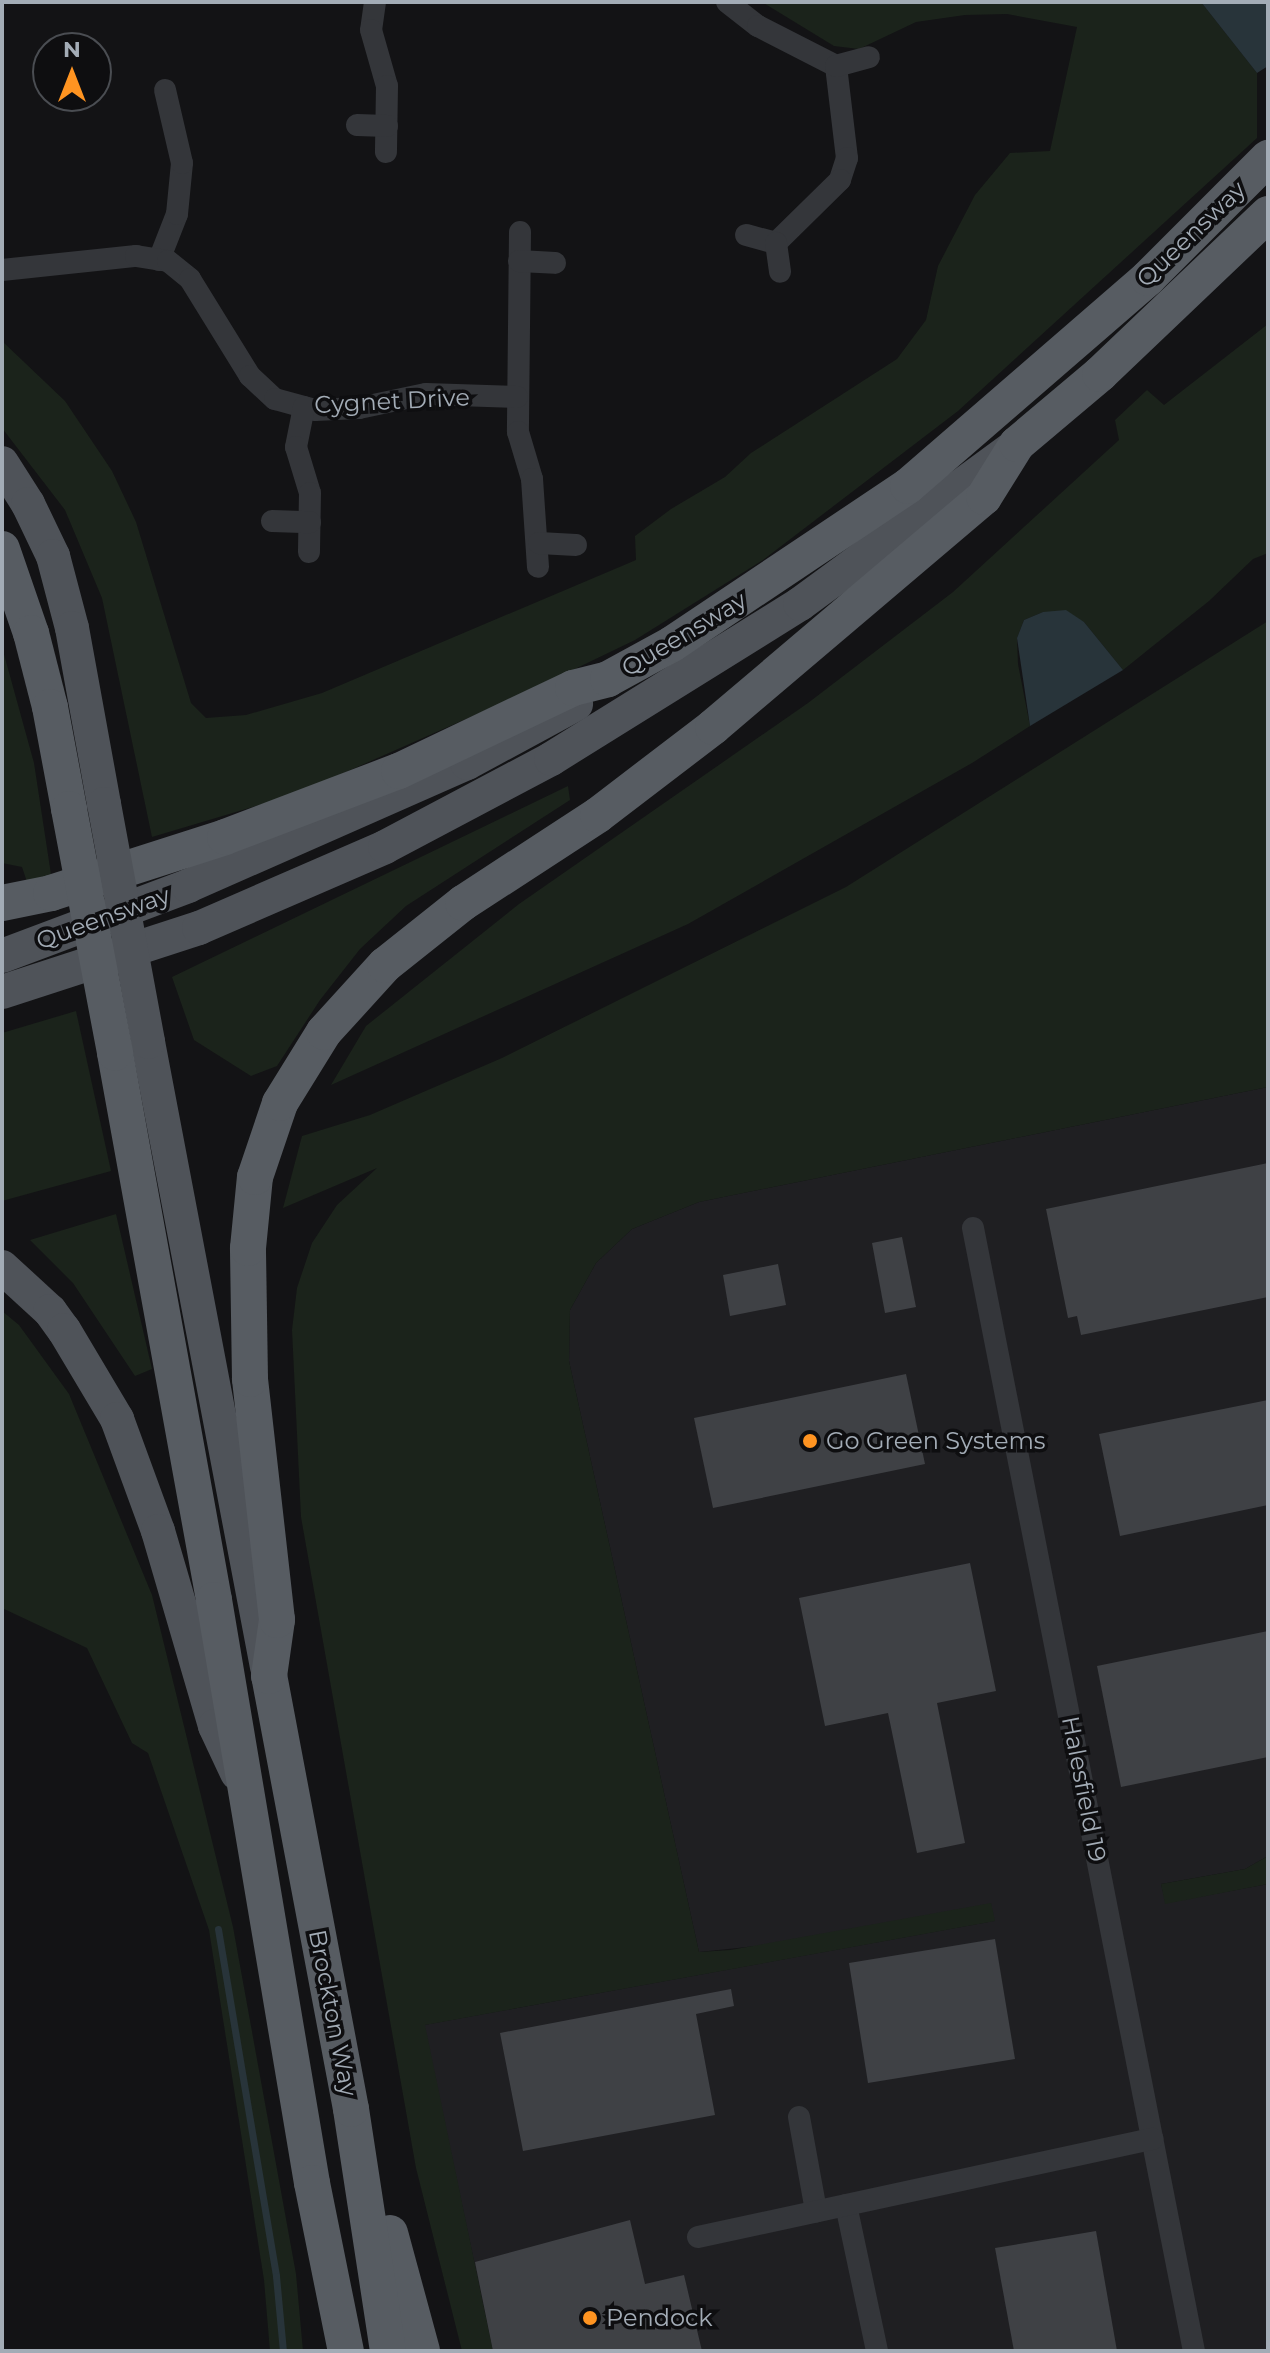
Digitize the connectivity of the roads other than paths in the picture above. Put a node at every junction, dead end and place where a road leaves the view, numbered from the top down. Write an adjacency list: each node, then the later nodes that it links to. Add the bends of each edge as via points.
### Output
1 (375, 2): 7 (street, via 371,30 387,86)
2 (727, 2): 4 (street, via 758,26)
3 (869, 57): 4 (street)
4 (836, 66): 13 (street, via 847,158 840,180)
5 (165, 90): 14 (street, via 182,163 177,214)
6 (357, 125): 7 (street)
7 (387, 126): 8 (street)
8 (386, 152)
9 (1268, 158): 30 (highway, Queensway, via 1148,278 908,486 684,636)
10 (1268, 214): 21 (highway, Queensway, via 1100,374)
11 (520, 232): 15 (street)
12 (746, 235): 13 (street)
13 (776, 243): 18 (street)
14 (159, 260): 17 (street, Cygnet Drive, via 136,256); 20 (street, Cygnet Drive, via 190,279 250,376 275,399)
15 (519, 261): 16 (street); 19 (street)
16 (555, 263)
17 (2, 270)
18 (780, 272)
19 (517, 397): 20 (street, Cygnet Drive, via 426,394 359,408); 25 (street, via 518,432 532,479)
20 (304, 407): 24 (street, via 296,447 310,493)
21 (1017, 444): 33 (main road, Queensway, via 800,604 551,759 385,847 199,928); 38 (highway, Brockton Way, via 984,497 713,727 598,815 463,903 385,965 324,1032 280,1103 255,1177 248,1248 250,1379 277,1620)
22 (2, 463): 34 (main road, bridge, via 53,556 72,628 104,804)
23 (272, 521): 24 (street)
24 (310, 522): 28 (street)
25 (539, 543): 26 (street); 29 (street)
26 (576, 545)
27 (2, 549): 34 (highway, Brockton Way, bridge, via 31,633 69,809)
28 (309, 552)
29 (538, 567)
30 (608, 679): 31 (highway, via 573,688 399,771 225,837 51,893); 32 (main road, Queensway, via 580,701 467,763 188,886)
31 (2, 903)
32 (2, 956)
33 (2, 992)
34 (131, 1048): 35 (highway, Brockton Way)
35 (162, 1218): 38 (main road); 39 (highway, Brockton Way)
36 (973, 1228): 42 (street, Halesfield 19)
37 (5, 1269): 39 (main road, via 64,1330 117,1419 158,1531 215,1726)
38 (269, 1676): 40 (highway, Brockton Way)
39 (246, 1791): 43 (highway, Brockton Way)
40 (351, 2109): 49 (highway, Brockton Way); 50 (highway)
41 (799, 2117): 45 (street)
42 (1153, 2139): 44 (street); 52 (street, Halesfield 19)
43 (312, 2183): 47 (highway); 48 (highway, Brockton Way)
44 (846, 2205): 45 (street); 51 (street)
45 (816, 2211): 46 (street)
46 (698, 2237)
47 (323, 2351)
48 (346, 2351)
49 (388, 2351)
50 (422, 2351)
51 (877, 2351)
52 (1194, 2351)

